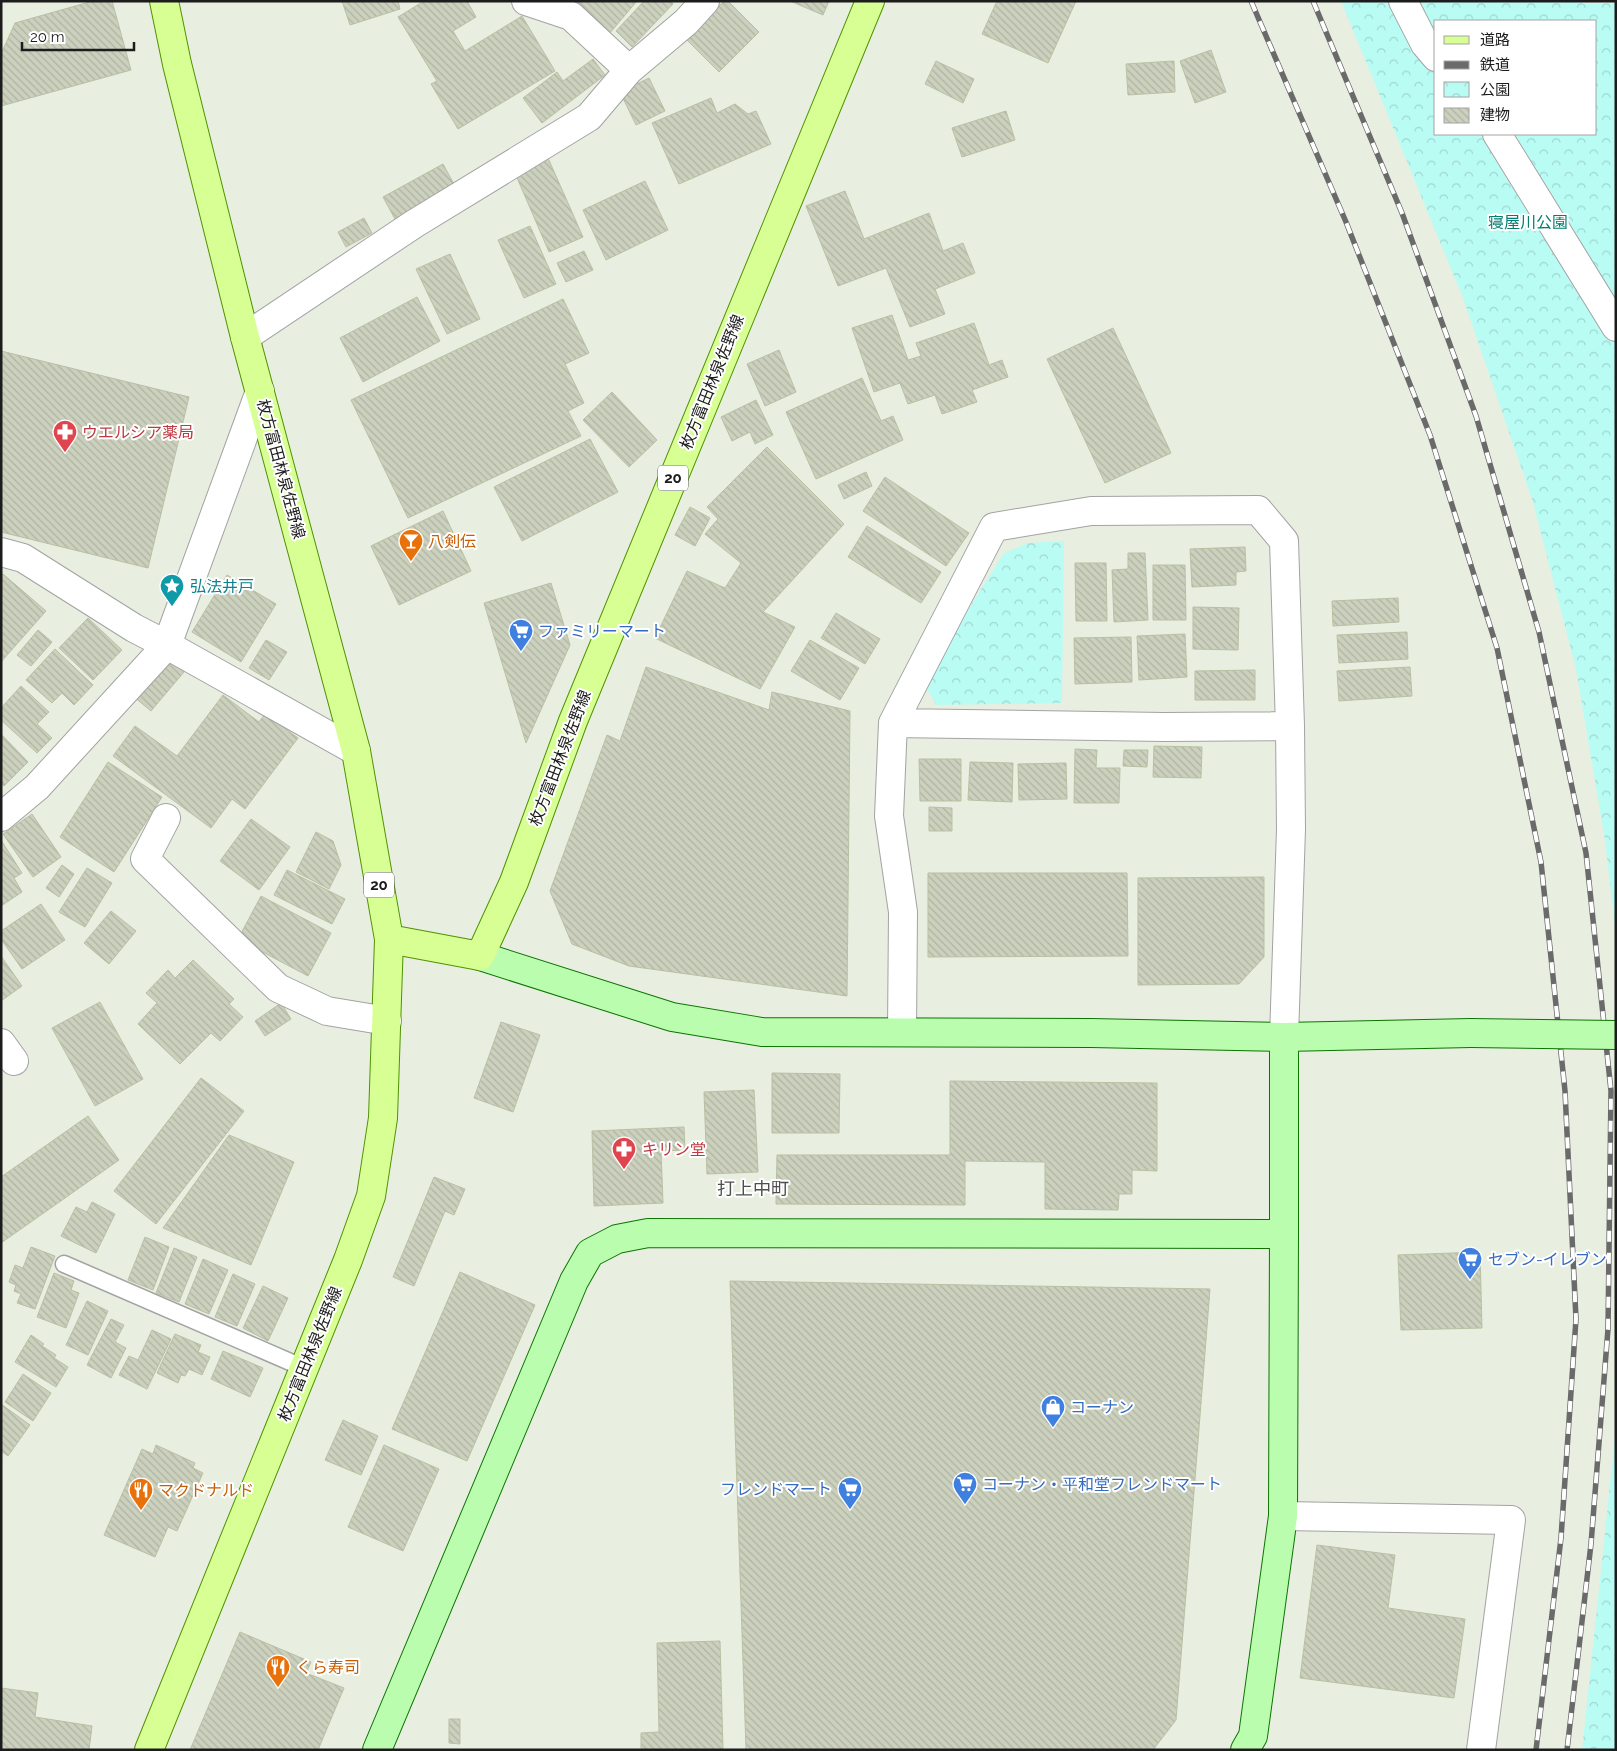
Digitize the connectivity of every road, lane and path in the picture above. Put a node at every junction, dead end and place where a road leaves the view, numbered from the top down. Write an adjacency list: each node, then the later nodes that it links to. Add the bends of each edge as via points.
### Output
1 (164, 1): 10 (main road, 枚方富田林泉佐野線 / 20)
2 (526, 1): 7 (street, via 571,16)
3 (706, 1): 7 (street)
4 (870, 1): 20 (main road, 枚方富田林泉佐野線 / 20, via 573,721 514,882)
5 (1404, 1): 6 (street)
6 (1434, 54)
7 (629, 70): 10 (street, via 590,117 414,224)
8 (1498, 135): 9 (street)
9 (1616, 327)
10 (246, 337): 11 (main road, 枚方富田林泉佐野線 / 20)
11 (260, 391): 13 (street); 16 (main road, 枚方富田林泉佐野線 / 20)
12 (1, 552): 13 (street, via 23,558 134,628)
13 (167, 644): 16 (street); 17 (street, via 38,787)
14 (893, 723): 15 (street); 15 (street, via 994,527 1091,511 1258,510 1284,540); 22 (street, via 889,816 903,912)
15 (1290, 726): 24 (street, via 1291,830)
16 (356, 751): 19 (main road, 枚方富田林泉佐野線 / 20)
17 (1, 816)
18 (166, 818): 21 (street, via 145,859 278,988 327,1011)
19 (389, 940): 20 (main road); 21 (main road, 枚方富田林泉佐野線 / 20)
20 (480, 956): 22 (street, via 672,1017 762,1032)
21 (387, 1021): 27 (main road, 枚方富田林泉佐野線 / 20, via 382,1118 371,1196)
22 (902, 1032): 24 (street)
23 (1616, 1035): 24 (street, bridge, via 1470,1033)
24 (1284, 1037): 25 (street)
25 (1284, 1234): 28 (street); 30 (street, via 648,1233 617,1239 590,1253 574,1281)
26 (64, 1264): 27 (lane)
27 (304, 1368): 29 (main road, 枚方富田林泉佐野線 / 20)
28 (1282, 1516): 31 (street, via 1253,1736); 32 (street, via 1511,1520)
29 (149, 1750)
30 (377, 1750)
31 (1245, 1750)
32 (1481, 1750)

